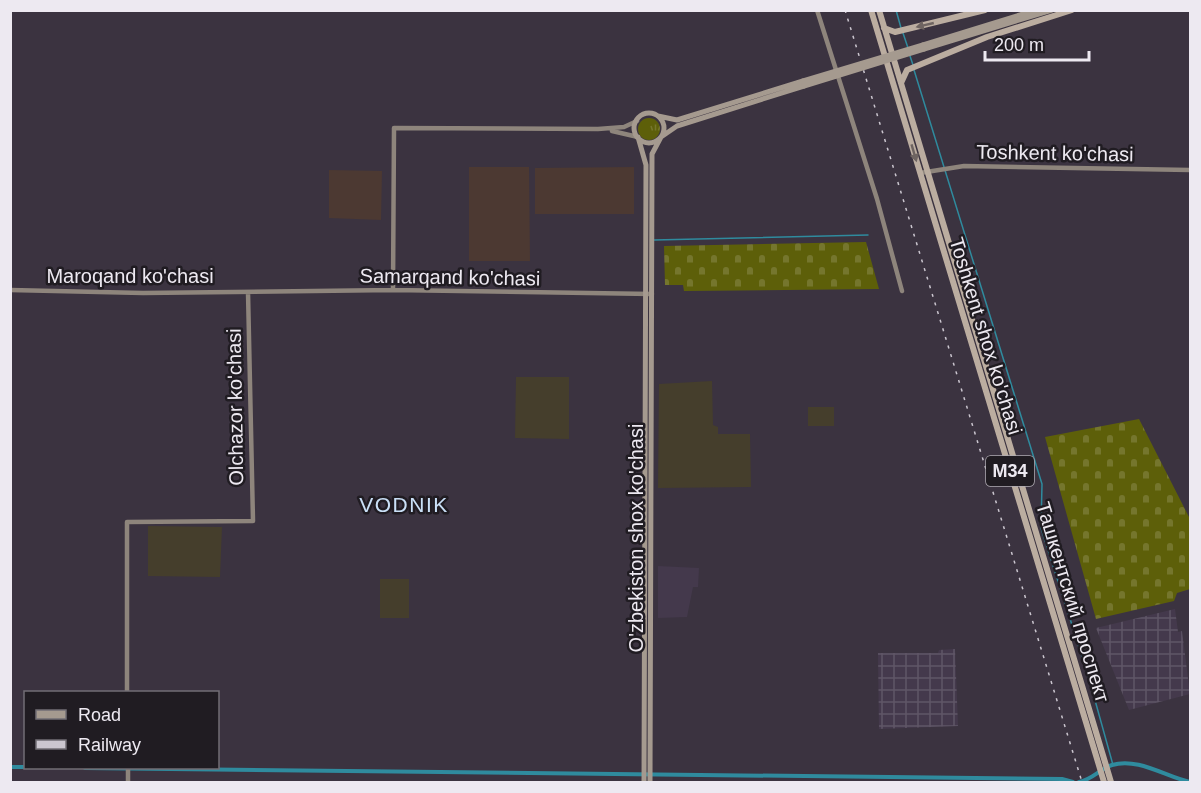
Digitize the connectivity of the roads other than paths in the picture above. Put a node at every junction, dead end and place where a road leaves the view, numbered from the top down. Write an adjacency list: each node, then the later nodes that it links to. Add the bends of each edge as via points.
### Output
1 (817, 10): 22 (street, via 878,199)
2 (985, 10): 7 (highway, one-way to 7, via 898,31)
3 (1036, 10): 8 (main road)
4 (1052, 10): 8 (main road)
5 (1072, 10): 9 (highway, via 987,37 909,69)
6 (876, 13): 7 (highway, Toshkent shox ko'chasi / M34); 18 (highway, Toshkent shox ko'chasi / M34, one-way to 18)
7 (884, 28): 9 (highway, Toshkent shox ko'chasi / M34)
8 (924, 47): 10 (main road, bridge)
9 (901, 83): 17 (highway, Toshkent shox ko'chasi / M34)
10 (803, 84): 11 (main road, via 677,120); 15 (main road, via 677,126)
11 (658, 116): 12 (main road, via 648,114); 15 (main road, via 664,126)
12 (637, 121): 13 (street, via 624,127); 14 (main road)
13 (598, 129): 14 (street); 21 (street, via 394,128)
14 (638, 137): 15 (main road, via 650,143); 19 (main road, via 646,159)
15 (661, 137): 19 (main road, via 651,159)
16 (1191, 170): 17 (street, Toshkent ko'chasi, via 947,167)
17 (928, 171): 18 (street, Toshkent ko'chasi); 27 (highway, Ташкентский проспект / M34)
18 (920, 173): 27 (highway, Toshkent shox ko'chasi / M34)
19 (648, 232): 24 (main road, O'zbekiston shox ko'chasi)
20 (10, 290): 23 (street, Maroqand ko'chasi)
21 (393, 290): 23 (street, Samarqand ko'chasi); 24 (street, Samarqand ko'chasi)
22 (902, 291)
23 (248, 292): 25 (street, Olchazor ko'chasi, via 253,521 127,522)
24 (649, 294): 28 (main road, O'zbekiston shox ko'chasi)
25 (127, 691)
26 (128, 772): 29 (street)
27 (1103, 773): 30 (highway, M34)
28 (647, 781)
29 (128, 783)
30 (1111, 783)

